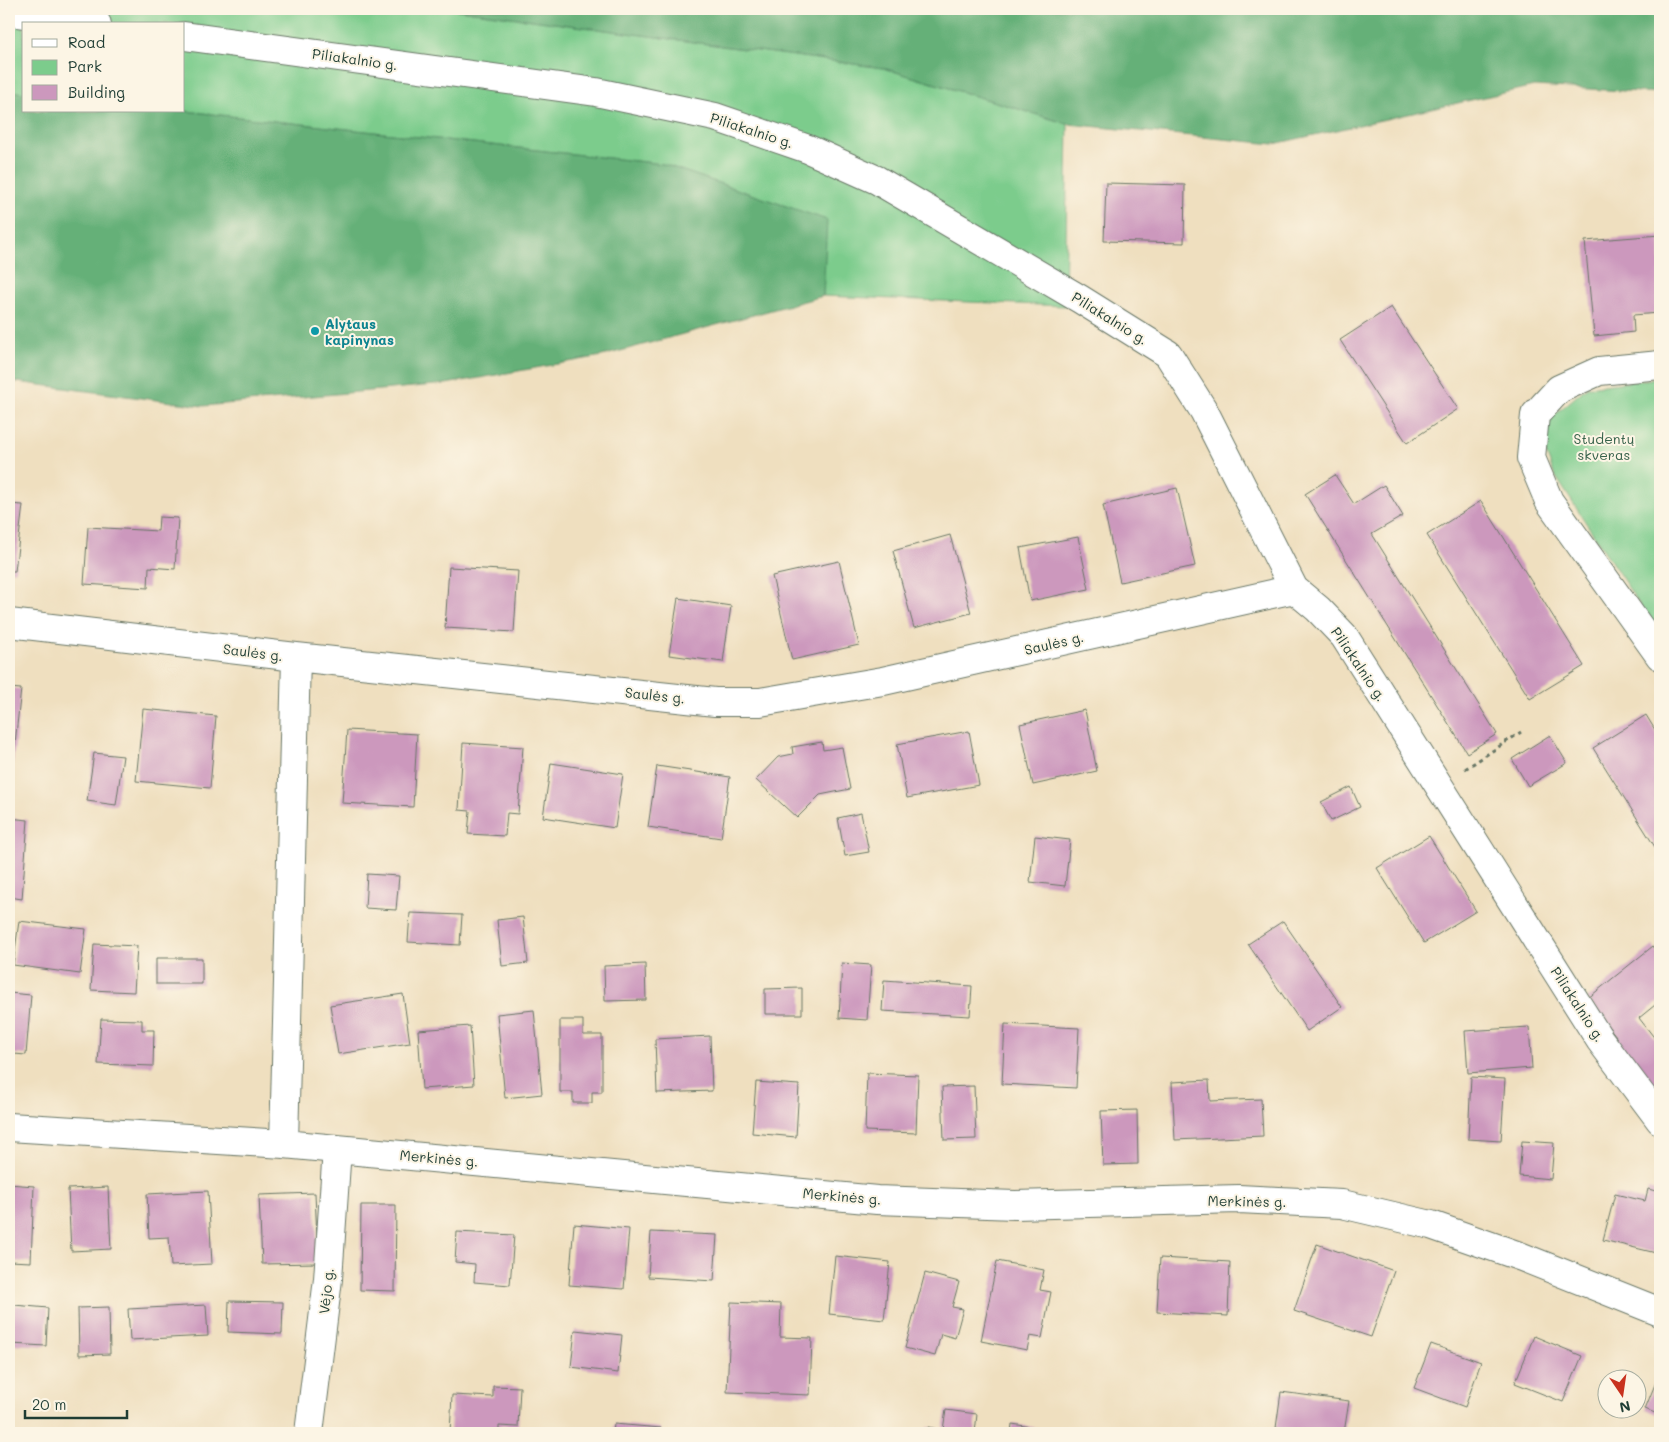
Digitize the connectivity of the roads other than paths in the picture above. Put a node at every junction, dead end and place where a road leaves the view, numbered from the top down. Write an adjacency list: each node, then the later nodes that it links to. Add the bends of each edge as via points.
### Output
1 (9, 12): 2 (street)
2 (82, 22)
3 (185, 36): 5 (street, Piliakalnio g., via 596,92 716,117 808,149 877,180 1168,354 1204,411)
4 (1660, 365): 7 (street, via 1599,371 1559,389 1535,415 1531,458 1549,500)
5 (1294, 589): 8 (street, Saulės g., via 883,681 760,702 715,702); 9 (street, Piliakalnio g., via 1344,636 1600,1040)
6 (9, 623): 8 (street, Saulės g.)
7 (1660, 656)
8 (296, 657): 11 (street)
9 (1660, 1120)
10 (9, 1127): 11 (street, Merkinės g.)
11 (284, 1144): 12 (street, Merkinės g.)
12 (337, 1149): 13 (street, Merkinės g., via 876,1200 1014,1205 1239,1199 1342,1204 1431,1225); 14 (street, Vėjo g., via 328,1279)
13 (1660, 1312)
14 (309, 1433)

